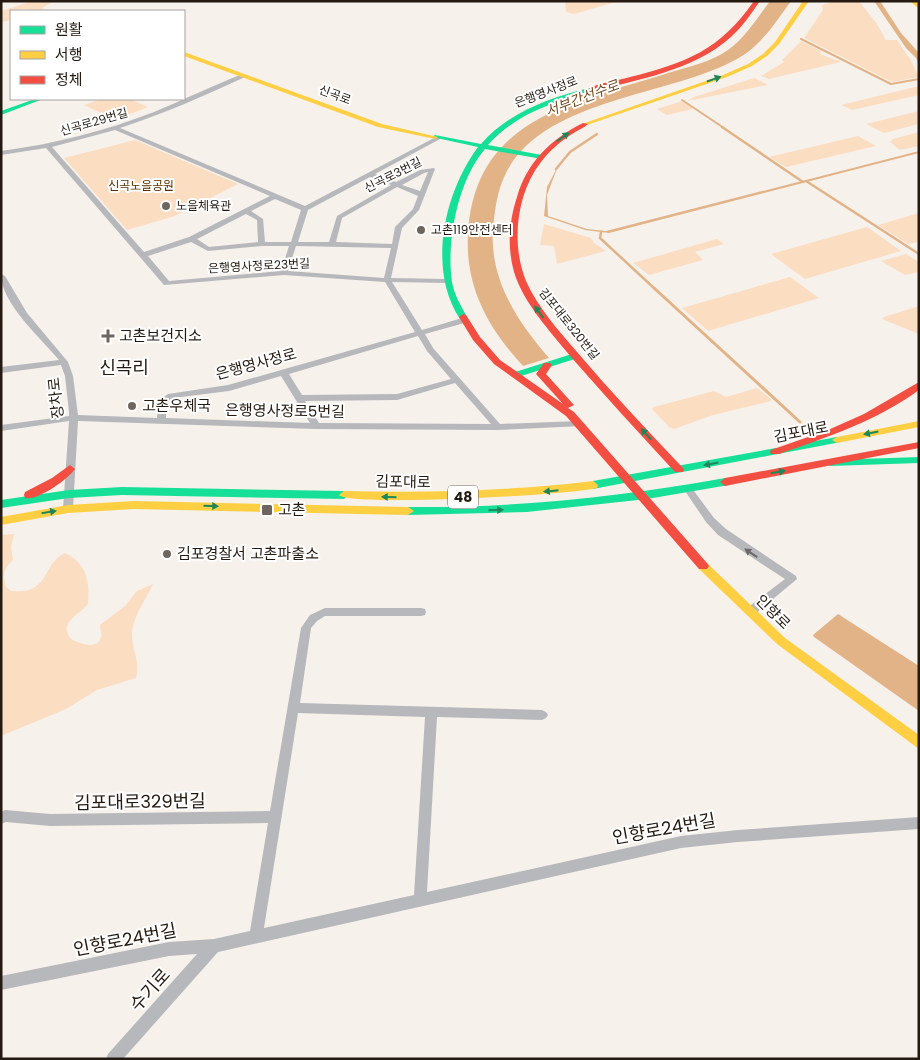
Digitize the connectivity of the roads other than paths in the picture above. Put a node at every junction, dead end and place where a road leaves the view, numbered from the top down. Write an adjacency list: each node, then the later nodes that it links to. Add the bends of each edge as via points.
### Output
1 (757, 1): 12 (main road, 은행영사정로, via 729,35 706,51 676,64 541,107 500,128)
2 (806, 1): 14 (main road, 김포대로320번길, one-way to 2, via 594,120 748,65 771,49)
3 (914, 1): 4 (main road)
4 (919, 6)
5 (185, 54): 6 (main road, 신곡로)
6 (243, 76): 9 (street, 신곡로29번길); 10 (main road, 신곡로, via 380,126)
7 (37, 100): 8 (main road)
8 (1, 113)
9 (117, 129): 11 (street, 신곡로29번길); 18 (street)
10 (438, 138): 12 (main road, 신곡로); 15 (street, 신곡로3번길)
11 (48, 146): 13 (street, 신곡로29번길); 26 (street, 은행영사정로23번길)
12 (486, 147): 14 (main road, 신곡로); 30 (main road, 은행영사정로, via 467,170 456,206 449,242)
13 (1, 153)
14 (535, 156): 35 (main road, 김포대로320번길, one-way to 14, via 534,304 515,260 514,229 519,200)
15 (371, 175): 16 (street); 19 (street, 신곡로3번길)
16 (397, 185): 17 (street); 17 (street, 신곡로3번길, via 425,169 432,169); 24 (street, 신곡로3번길, via 339,216)
17 (423, 195): 25 (street, 신곡로3번길, via 416,210 400,225)
18 (274, 196): 19 (street); 20 (street)
19 (305, 209): 22 (street)
20 (246, 211): 21 (street); 23 (street, via 260,219)
21 (192, 239): 23 (street, via 208,249); 26 (street)
22 (295, 243): 23 (street); 24 (street); 27 (street)
23 (262, 244)
24 (332, 244): 25 (street)
25 (395, 246): 29 (street, 신곡로3번길)
26 (144, 255): 27 (street, 은행영사정로23번길, via 167,282)
27 (284, 273): 29 (street, 은행영사정로23번길)
28 (1, 276): 32 (street, 장차로)
29 (387, 280): 30 (street, 은행영사정로23번길); 34 (street)
30 (447, 281): 33 (main road, 은행영사정로)
31 (1, 300): 32 (street)
32 (13, 300): 36 (street, 장차로)
33 (465, 320): 34 (street, 은행영사정로); 40 (main road, 은행영사정로, via 496,360)
34 (420, 333): 39 (street, 은행영사정로); 41 (street)
35 (575, 356): 37 (main road); 57 (main road, 김포대로320번길, one-way to 35)
36 (64, 362): 38 (street); 45 (street, 장차로, via 70,382)
37 (547, 365): 40 (main road); 44 (main road, via 541,374 568,402)
38 (1, 370)
39 (284, 373): 43 (street); 46 (street, 은행영사정로, via 222,390 165,398 161,405)
40 (514, 375): 44 (main road, 은행영사정로)
41 (456, 380): 43 (street, 은행영사정로5번길, via 397,397); 50 (street)
42 (919, 385): 53 (main road, via 900,401 862,422)
43 (299, 398): 49 (street)
44 (568, 412): 47 (main road, 은행영사정로)
45 (73, 418): 46 (street, 은행영사정로5번길); 51 (street, 은행영사정로5번길); 56 (street, 장차로)
46 (161, 422): 49 (street, 은행영사정로5번길)
47 (579, 424): 50 (street, 은행영사정로5번길); 58 (main road, 은행영사정로)
48 (919, 424): 53 (main road, 김포대로 / 48, one-way to 53)
49 (316, 426): 50 (street, 은행영사정로5번길)
50 (498, 427)
51 (1, 428)
52 (919, 445): 55 (main road, 김포대로 / 48)
53 (775, 452): 57 (main road, 김포대로 / 48, one-way to 57)
54 (919, 460): 55 (main road, via 877,464)
55 (830, 463): 59 (main road, 김포대로 / 48, one-way to 55)
56 (70, 469): 60 (street, 장차로); 62 (main road, via 49,485)
57 (679, 470): 58 (main road, 김포대로 / 48)
58 (628, 480): 60 (main road, 김포대로 / 48, one-way to 60, via 533,492 449,497 122,491); 61 (main road, 인향로)
59 (688, 488): 61 (main road, 김포대로 / 48); 66 (street, one-way to 59, via 792,579 722,532)
60 (69, 494): 62 (main road, 김포대로 / 48); 64 (street, 장차로)
61 (642, 496): 64 (main road, 김포대로 / 48, one-way to 61, via 134,505 487,511); 66 (main road, 인향로, via 691,553)
62 (16, 501): 63 (main road, 김포대로 / 48)
63 (1, 504)
64 (68, 509): 65 (main road, 김포대로 / 48, one-way to 64)
65 (1, 521)
66 (751, 611): 71 (main road, 인향로, via 802,658)
67 (421, 612): 68 (street, via 317,614 306,628)
68 (293, 708): 69 (street); 73 (street)
69 (430, 712): 70 (street); 75 (street)
70 (542, 715)
71 (919, 743)
72 (3, 817): 73 (street, 김포대로329번길, via 50,820)
73 (275, 817): 76 (street)
74 (919, 823): 75 (street, 인향로24번길, via 681,842)
75 (420, 901): 76 (street, 인향로24번길)
76 (256, 936): 77 (street, 인향로24번길)
77 (214, 946): 78 (street, 인향로24번길, via 169,949); 79 (street, 수기로)
78 (1, 983)
79 (113, 1059)

